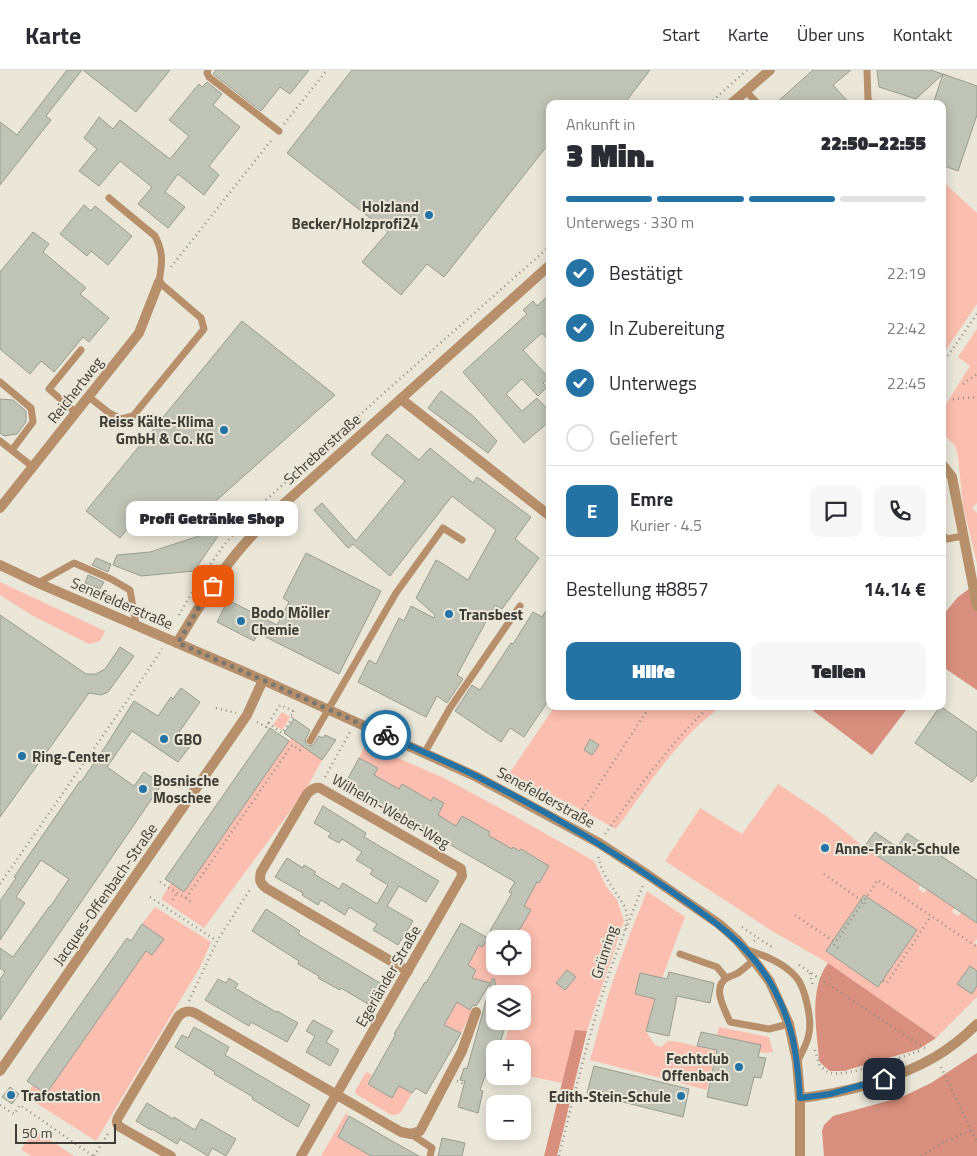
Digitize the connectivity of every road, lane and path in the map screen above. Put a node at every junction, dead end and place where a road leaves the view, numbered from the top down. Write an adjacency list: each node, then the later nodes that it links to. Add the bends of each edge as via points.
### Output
1 (208, 70): 11 (lane, via 209,77)
2 (327, 70): 11 (path)
3 (747, 70): 7 (path)
4 (770, 70): 6 (street)
5 (867, 70): 10 (lane)
6 (746, 90): 8 (street); 9 (lane)
7 (713, 100)
8 (735, 100)
9 (755, 100)
10 (868, 100)
11 (278, 131): 14 (path)
12 (108, 198): 14 (lane, via 155,236 162,253)
13 (546, 269): 23 (street, Schreberstraße)
14 (159, 282): 21 (street, Reichertweg, via 139,333); 21 (lane, via 201,318 204,329 133,416 121,419)
15 (977, 314): 17 (path)
16 (81, 350): 25 (lane, via 49,389)
17 (946, 358)
18 (977, 374): 20 (path)
19 (0, 382): 27 (lane, via 31,408 33,422)
20 (963, 384)
21 (89, 396): 25 (street, Reichertweg)
22 (977, 397): 24 (path)
23 (401, 399): 31 (street); 40 (street, Schreberstraße, via 268,518 224,570)
24 (953, 399)
25 (76, 413): 28 (street, Reichertweg)
26 (0, 441): 27 (lane)
27 (12, 450): 28 (lane)
28 (33, 467): 30 (street, Reichertweg)
29 (946, 469): 32 (street, via 952,477)
30 (0, 508)
31 (546, 513)
32 (963, 536): 33 (lane); 38 (street)
33 (946, 537)
34 (462, 540): 43 (lane, via 444,528 396,593)
35 (0, 565): 36 (street, Senefelderstraße)
36 (38, 583): 39 (street, Senefelderstraße); 39 (lane, via 74,563 89,569 130,590)
37 (520, 606): 51 (lane, via 450,708)
38 (977, 606)
39 (136, 624): 40 (street, Senefelderstraße)
40 (173, 641): 41 (street, Senefelderstraße); 60 (path, via 149,669)
41 (263, 680): 43 (street, Senefelderstraße); 92 (street, Jacques-Offenbach-Straße, via 246,715)
42 (216, 708): 46 (path)
43 (329, 710): 48 (street, Senefelderstraße); 50 (lane)
44 (647, 710): 53 (path)
45 (706, 710): 54 (path, via 673,744)
46 (231, 712)
47 (253, 719): 49 (path, via 266,727)
48 (356, 721): 51 (street, Senefelderstraße); 52 (path)
49 (268, 724): 49 (path, via 280,705 293,711 291,715 294,716 282,733)
50 (310, 741): 63 (path, via 300,750 292,745)
51 (425, 752): 53 (street, Senefelderstraße)
52 (320, 788): 55 (street, Wilhelm-Weber-Weg, via 307,794); 56 (street, Wilhelm-Weber-Weg, via 458,866)
53 (571, 828): 54 (street, Senefelderstraße)
54 (599, 843): 58 (street, Senefelderstraße); 72 (path, Grünring, via 599,864 626,910)
55 (261, 872): 73 (path); 80 (street, via 261,883 266,888)
56 (462, 872): 80 (street, Egerländer Straße)
57 (824, 874): 65 (path)
58 (648, 875): 72 (path); 77 (street, Senefelderstraße, via 719,924)
59 (160, 882): 61 (path)
60 (0, 884)
61 (177, 893): 63 (path); 64 (path)
62 (150, 897): 73 (path)
63 (186, 898): 66 (path)
64 (173, 900)
65 (863, 901): 67 (path); 69 (path, via 878,880); 74 (path)
66 (193, 903)
67 (868, 904)
68 (795, 915): 74 (path)
69 (931, 916): 71 (path); 75 (path)
70 (914, 934): 71 (path)
71 (918, 936): 82 (path, via 887,983)
72 (622, 937): 104 (path, Grünring, via 578,1077)
73 (217, 941): 84 (path)
74 (836, 943): 76 (path, via 834,945)
75 (977, 947)
76 (838, 948)
77 (745, 949): 79 (street, Senefelderstraße); 91 (lane, via 772,959 797,978 805,997 810,1033)
78 (680, 954): 81 (lane, via 717,967)
79 (754, 960): 81 (lane, via 740,972); 86 (street, Senefelderstraße, via 770,982)
80 (408, 971): 93 (street, Egerländer Straße)
81 (726, 978): 86 (lane, via 720,991 730,1022 768,1029)
82 (882, 980)
83 (813, 992): 88 (path, via 809,971)
84 (184, 1012): 93 (street, via 194,1012); 96 (street, via 178,1016)
85 (476, 1012): 98 (street, via 462,1051 438,1100 420,1131)
86 (790, 1024): 91 (street, Senefelderstraße)
87 (977, 1024): 90 (street)
88 (924, 1048): 89 (path, via 841,1074 824,1069 817,1062); 90 (path)
89 (815, 1050)
90 (935, 1057): 94 (street, via 884,1079 830,1094); 97 (path)
91 (797, 1062): 94 (street, Senefelderstraße)
92 (0, 1071)
93 (337, 1094): 98 (street, via 401,1132); 102 (street, Egerländer Straße)
94 (800, 1098): 105 (street, Senefelderstraße)
95 (0, 1105): 100 (path, via 14,1114 20,1106)
96 (118, 1116): 100 (path); 101 (street, via 120,1127)
97 (971, 1130): 99 (path); 106 (path)
98 (411, 1134): 103 (lane, via 432,1148)
99 (977, 1142)
100 (94, 1156)
101 (171, 1156)
102 (301, 1156)
103 (430, 1156)
104 (559, 1156)
105 (800, 1156)
106 (921, 1156)

